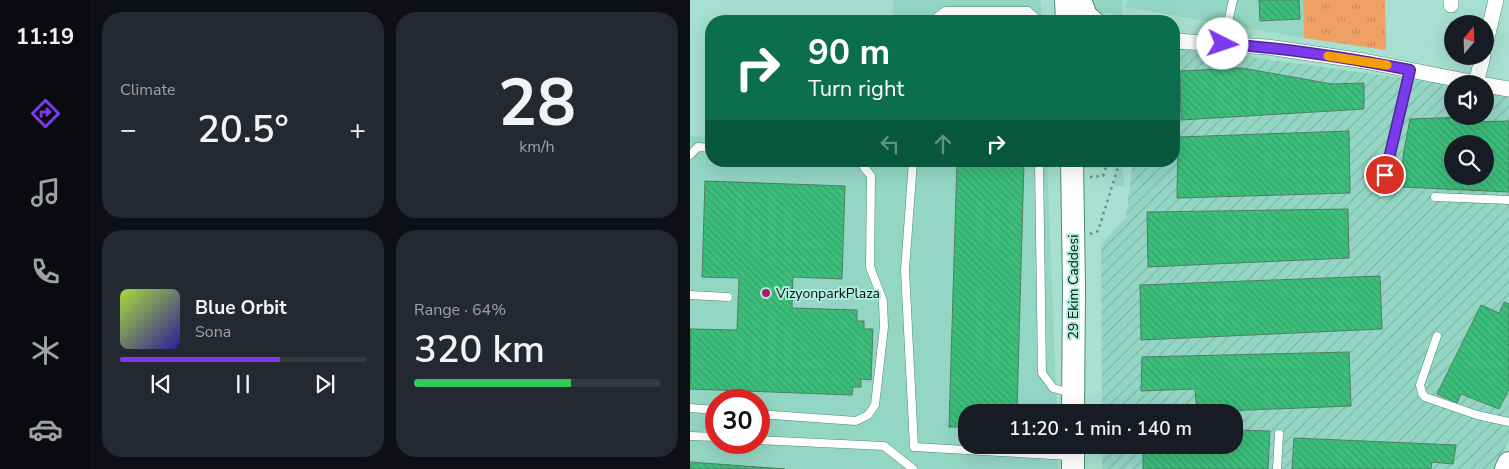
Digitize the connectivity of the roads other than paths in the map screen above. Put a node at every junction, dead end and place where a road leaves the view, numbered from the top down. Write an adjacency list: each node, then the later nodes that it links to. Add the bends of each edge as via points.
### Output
1 (1066, 0): 7 (main road)
2 (1080, 0): 8 (main road)
3 (1233, 0): 11 (lane)
4 (1496, 0): 9 (street)
5 (940, 15): 6 (lane, via 945,11 1028,11)
6 (1032, 15)
7 (1067, 15)
8 (1086, 15)
9 (1492, 15)
10 (1180, 41): 11 (street)
11 (1223, 44): 12 (street, via 1266,47)
12 (1410, 70): 13 (street); 22 (lane)
13 (1444, 77)
14 (1494, 86): 15 (street)
15 (1509, 89)
16 (705, 148): 17 (lane, via 698,147)
17 (690, 155)
18 (864, 167): 31 (lane, via 871,176 870,267 883,301 884,327 875,405 868,415 856,421)
19 (913, 167): 37 (lane, via 905,270 914,447)
20 (1039, 167): 28 (lane, via 1042,373 1053,388)
21 (1073, 169): 28 (main road, 29 Ekim Caddesi)
22 (1381, 193)
23 (1435, 197): 24 (lane)
24 (1509, 200)
25 (690, 296): 26 (lane)
26 (728, 297)
27 (1436, 336): 32 (lane, via 1420,384 1425,397)
28 (1073, 403)
29 (690, 408): 30 (lane)
30 (705, 409)
31 (770, 415)
32 (1509, 422)
33 (1279, 434): 40 (lane)
34 (690, 436): 35 (lane)
35 (705, 437)
36 (770, 441): 39 (lane, via 884,446)
37 (1073, 457)
38 (1509, 463): 41 (main road)
39 (913, 469)
40 (1277, 469)
41 (1506, 469)

